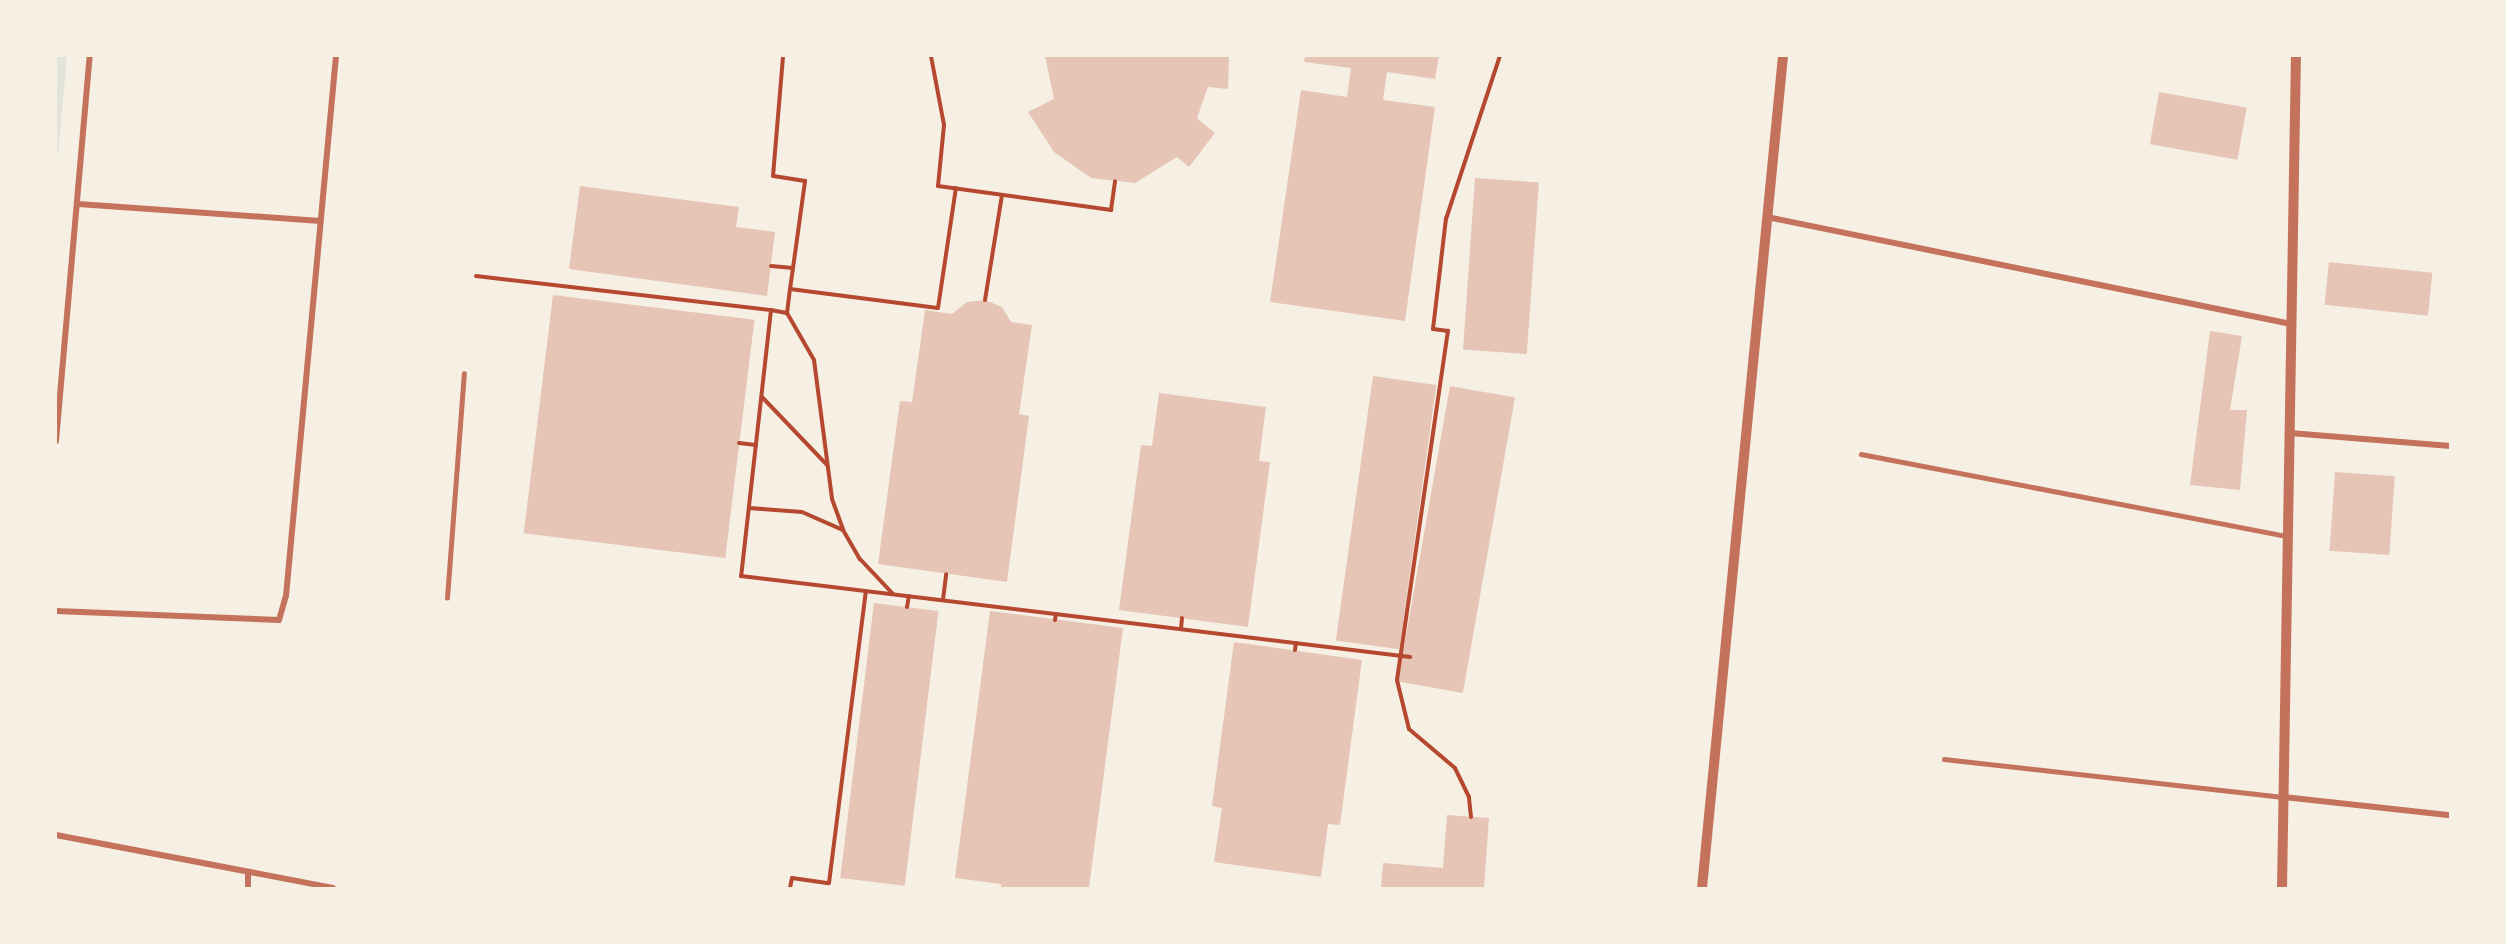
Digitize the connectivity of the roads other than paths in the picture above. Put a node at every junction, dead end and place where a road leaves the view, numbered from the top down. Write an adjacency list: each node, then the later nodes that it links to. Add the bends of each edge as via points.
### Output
1 (90, 56): 5 (street)
2 (336, 56): 7 (street)
3 (1783, 56): 6 (street)
4 (2296, 56): 8 (street)
5 (78, 204): 7 (street); 11 (street)
6 (1767, 217): 8 (street); 24 (street)
7 (320, 221): 16 (street, via 286,596 279,620)
8 (2291, 324): 10 (street)
9 (464, 374): 15 (lane)
10 (2290, 433): 12 (street); 14 (street)
11 (56, 441)
12 (2451, 446)
13 (1861, 454): 14 (lane)
14 (2288, 536): 18 (street)
15 (447, 598)
16 (56, 611)
17 (1944, 759): 18 (lane)
18 (2283, 797): 19 (street); 25 (street)
19 (2451, 815)
20 (56, 835): 21 (street)
21 (248, 872): 22 (street); 23 (street)
22 (248, 888)
23 (333, 888)
24 (1702, 888)
25 (2282, 888)

